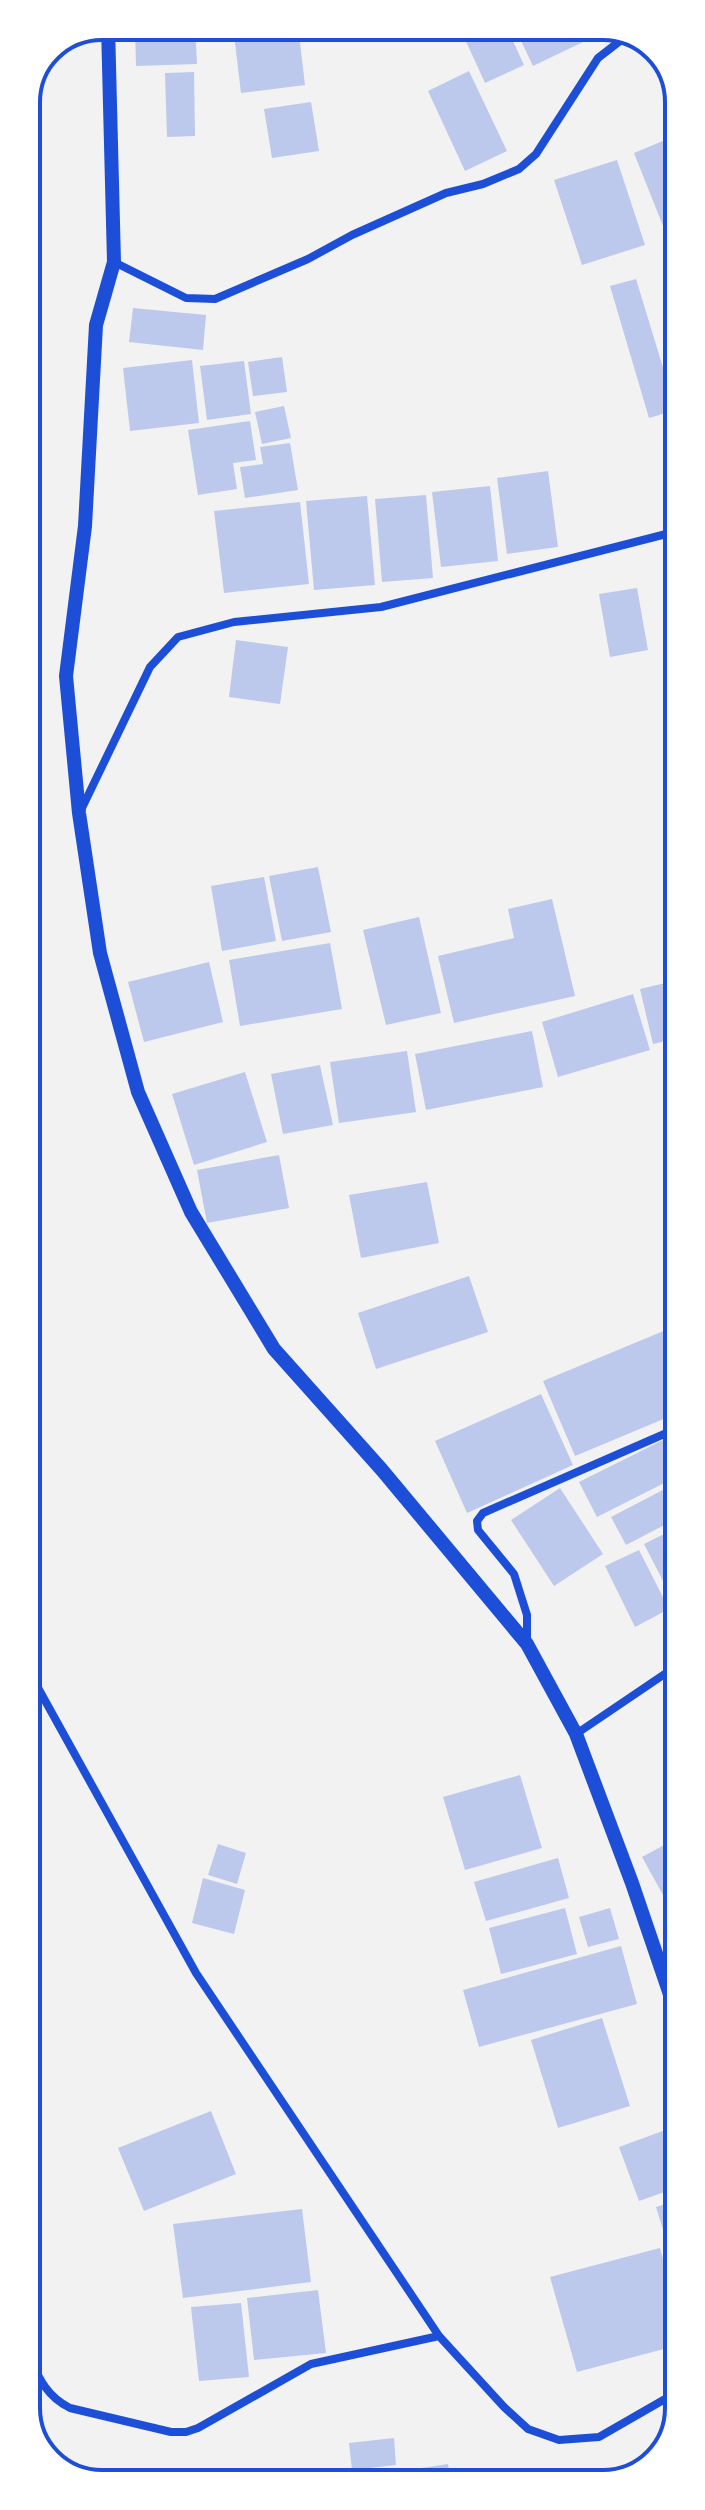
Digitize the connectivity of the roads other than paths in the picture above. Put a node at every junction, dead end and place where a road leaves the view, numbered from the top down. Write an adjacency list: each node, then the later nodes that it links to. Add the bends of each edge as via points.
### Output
1 (108, 40): 3 (street)
2 (618, 42): 3 (street, via 598,58 536,154 519,169 446,193 215,299 186,298)
3 (114, 262): 5 (street, via 96,325 85,526 66,676)
4 (665, 534): 5 (street, via 381,607 234,622 178,637 150,667)
5 (79, 813): 7 (street, via 100,953 138,1092 191,1212 274,1349)
6 (665, 1434): 7 (street, via 483,1513 477,1521 478,1530 514,1574 527,1615)
7 (527, 1644): 10 (street)
8 (665, 1674): 10 (street)
9 (40, 1691): 12 (street, via 196,1973)
10 (576, 1734): 11 (street)
11 (665, 1980)
12 (439, 2336): 13 (street, via 311,2364 186,2432 70,2408); 14 (street, via 528,2429 559,2440 599,2437)
13 (40, 2380)
14 (665, 2399)

